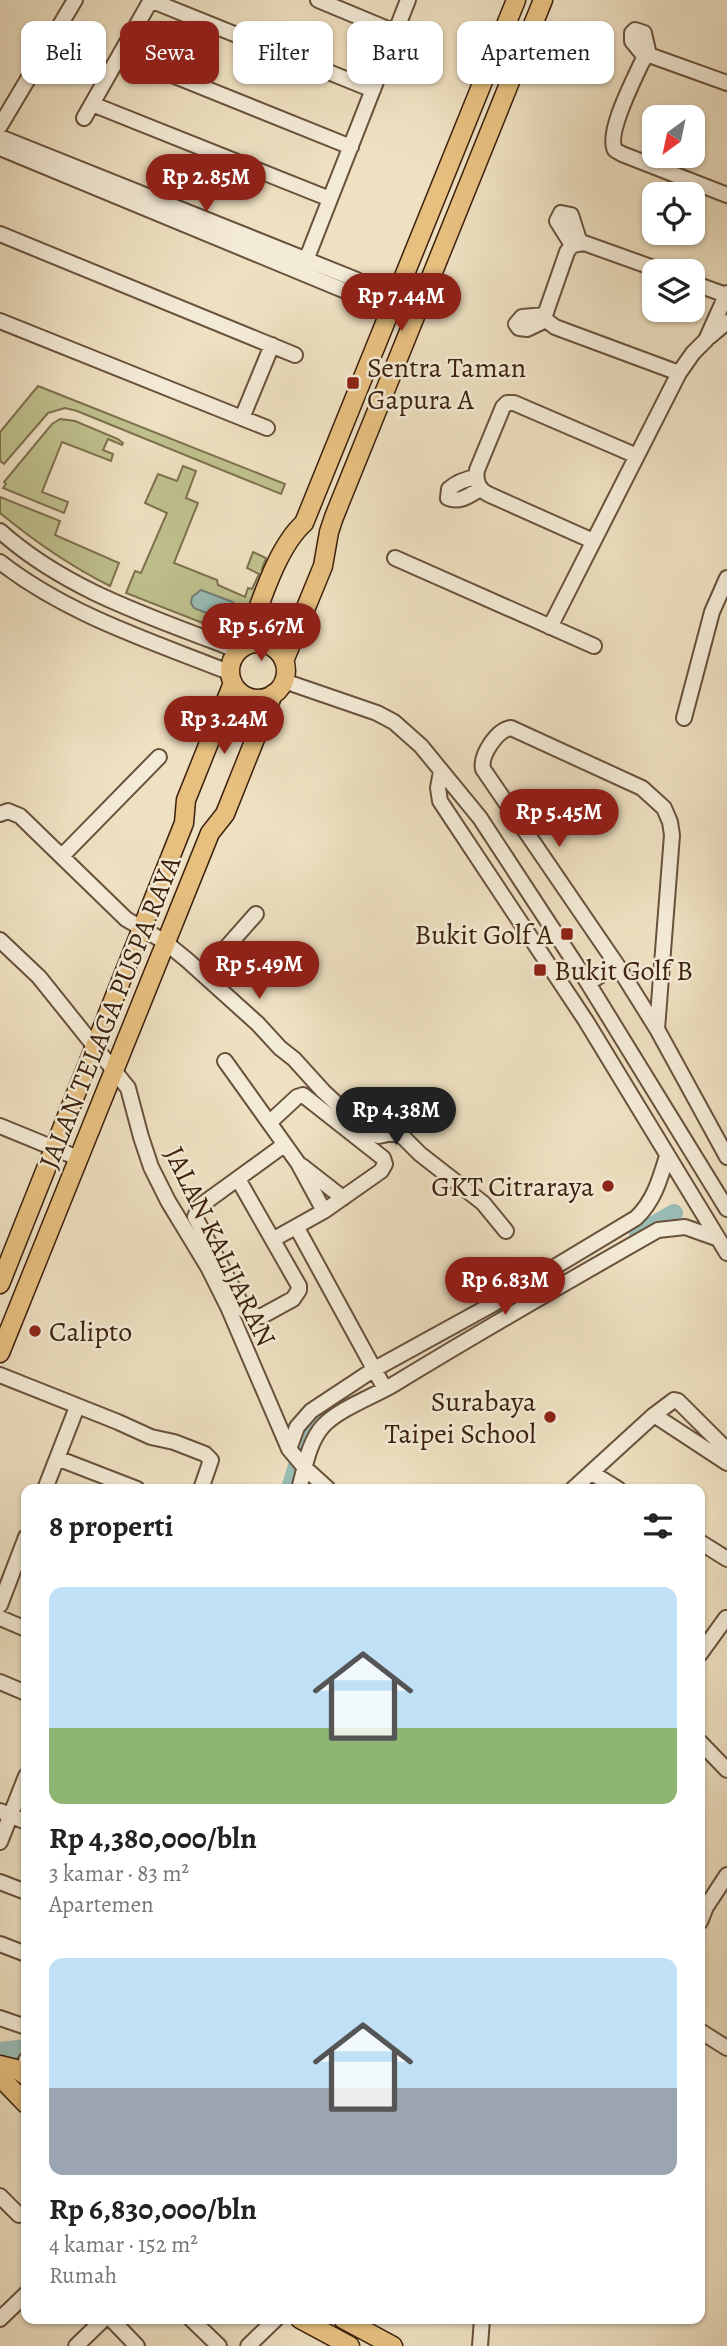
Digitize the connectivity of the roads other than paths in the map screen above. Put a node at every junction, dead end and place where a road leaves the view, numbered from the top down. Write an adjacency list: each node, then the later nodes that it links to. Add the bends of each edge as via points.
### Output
1 (75, 0): 17 (street)
2 (151, 0): 7 (street); 14 (street)
3 (318, 0): 8 (street)
4 (408, 0): 9 (street)
5 (516, 0): 28 (main road)
6 (543, 0): 40 (main road)
7 (139, 21)
8 (369, 21)
9 (399, 21)
10 (120, 54): 15 (street)
11 (727, 83): 20 (street, via 647,56 612,138 622,154)
12 (195, 84): 18 (street)
13 (375, 84): 14 (street)
14 (373, 90): 18 (street)
15 (92, 104): 16 (street); 21 (street)
16 (84, 118)
17 (1, 132): 22 (street)
18 (351, 147): 21 (street)
19 (0, 148): 22 (street)
20 (727, 195)
21 (330, 199): 25 (street)
22 (163, 209): 25 (street)
23 (0, 234): 32 (street)
24 (642, 265): 34 (street, via 576,244 567,252 546,317 555,327)
25 (304, 266): 28 (street, via 355,287)
26 (705, 286): 27 (street)
27 (727, 294): 31 (street)
28 (390, 309): 38 (main road)
29 (0, 321): 35 (street)
30 (727, 322): 31 (street)
31 (706, 340): 34 (street)
32 (272, 345): 33 (street); 35 (street)
33 (295, 355)
34 (679, 373): 37 (street)
35 (242, 418): 36 (street)
36 (267, 428)
37 (637, 456): 41 (street); 41 (street, via 510,402 503,407 478,483 490,495)
38 (304, 523): 40 (main road); 47 (main road, via 283,549)
39 (0, 531): 47 (street, via 71,582)
40 (329, 532): 48 (main road, via 323,566)
41 (593, 541): 45 (street)
42 (395, 558): 45 (street)
43 (0, 562): 49 (street, via 90,617)
44 (727, 578): 51 (street, via 712,612)
45 (550, 627): 46 (street)
46 (594, 646)
47 (242, 649): 48 (main road, via 268,645); 49 (main road, via 234,657)
48 (284, 661): 50 (main road)
49 (232, 678): 50 (main road, via 238,689 251,697 266,697); 55 (main road, JALAN TELAGA PUSPA RAYA, via 186,800)
50 (279, 688): 53 (street, via 377,713 421,746); 56 (main road, JALAN TELAGA PUSPA RAYA, via 225,814)
51 (684, 718)
52 (159, 757): 57 (street)
53 (442, 771): 64 (street, via 480,818); 66 (street, via 440,801)
54 (0, 814): 57 (street, via 8,811 20,816)
55 (184, 822): 56 (main road); 59 (main road, JALAN TELAGA PUSPA RAYA)
56 (210, 833): 61 (main road, JALAN TELAGA PUSPA RAYA)
57 (62, 856): 59 (street)
58 (256, 914): 63 (street)
59 (141, 929): 61 (street); 68 (main road, JALAN TELAGA PUSPA RAYA)
60 (0, 940): 68 (street, JALAN KALIJARAN, via 39,977)
61 (165, 942): 63 (street); 70 (main road, JALAN TELAGA PUSPA RAYA)
62 (617, 965): 64 (street); 67 (street); 67 (street, via 483,769 484,757 504,729 512,728 642,788 664,808 672,835)
63 (202, 974): 84 (street, via 368,1132 403,1137 483,1203)
64 (588, 983): 65 (street)
65 (604, 1009): 66 (street); 81 (street)
66 (586, 1021): 75 (street)
67 (657, 1029): 76 (street)
68 (94, 1047): 70 (street, JALAN KALIJARAN); 74 (main road, JALAN TELAGA PUSPA RAYA)
69 (225, 1060): 71 (street)
70 (114, 1069): 77 (main road, JALAN TELAGA PUSPA RAYA); 98 (street, JALAN KALIJARAN, via 133,1099 141,1138 160,1187 218,1287)
71 (270, 1122): 73 (street); 80 (street, via 303,1095 383,1158 381,1171)
72 (0, 1126): 74 (street)
73 (284, 1145): 78 (street); 79 (street)
74 (54, 1148): 77 (street); 88 (main road, JALAN TELAGA PUSPA RAYA)
75 (667, 1156): 85 (street); 90 (street, via 654,1194 636,1218)
76 (727, 1157)
77 (78, 1158): 89 (main road, JALAN TELAGA PUSPA RAYA)
78 (298, 1163): 80 (street); 82 (street)
79 (238, 1179): 86 (street); 86 (street, via 200,1206 195,1217 245,1311 252,1316 262,1316 293,1299 299,1290)
80 (343, 1198): 82 (street)
81 (724, 1205)
82 (324, 1211): 83 (street)
83 (297, 1228): 86 (street); 90 (street)
84 (506, 1231)
85 (716, 1238): 87 (street); 92 (street, via 685,1227 658,1230)
86 (274, 1240)
87 (727, 1253)
88 (0, 1284)
89 (0, 1353)
90 (374, 1371): 92 (street); 98 (street, via 310,1411 297,1427)
91 (0, 1375): 93 (street)
92 (384, 1388): 98 (street, via 325,1423)
93 (77, 1407): 96 (street); 102 (street, via 209,1457)
94 (654, 1415): 95 (street, via 678,1401); 97 (street); 99 (street)
95 (727, 1450)
96 (57, 1458): 100 (street); 101 (street)
97 (727, 1463)
98 (298, 1467): 103 (street); 104 (street)
99 (592, 1473): 105 (street); 106 (street)
100 (47, 1484)
101 (124, 1484)
102 (203, 1484)
103 (310, 1484)
104 (321, 1484)
105 (579, 1484)
106 (610, 1484)
107 (705, 1545): 108 (street)
108 (727, 1559)
109 (21, 1566): 110 (street)
110 (0, 1605)
111 (0, 1618): 113 (street)
112 (726, 1618): 114 (street)
113 (21, 1627)
114 (705, 1647)
115 (0, 1682): 116 (street)
116 (21, 1691)
117 (705, 1747): 118 (street)
118 (727, 1770)
119 (21, 1785): 120 (street)
120 (5, 1813): 121 (street)
121 (0, 1842)
122 (727, 1875): 125 (street)
123 (0, 1882): 124 (street)
124 (21, 1890)
125 (705, 1910)
126 (0, 1944): 127 (street)
127 (21, 1952)
128 (0, 2018): 129 (street)
129 (21, 2026)
130 (705, 2034): 131 (street)
131 (727, 2048)
132 (14, 2070): 133 (main road)
133 (21, 2090)
134 (2, 2202): 135 (street)
135 (19, 2215)
136 (21, 2299): 137 (street)
137 (0, 2319)
138 (99, 2324): 145 (street)
139 (116, 2324): 146 (street)
140 (196, 2324): 147 (street)
141 (271, 2324): 148 (street)
142 (309, 2324): 149 (main road)
143 (352, 2324): 150 (main road)
144 (482, 2324): 151 (street)
145 (76, 2346)
146 (137, 2346)
147 (219, 2346)
148 (248, 2346)
149 (350, 2346)
150 (393, 2346)
151 (480, 2346)

